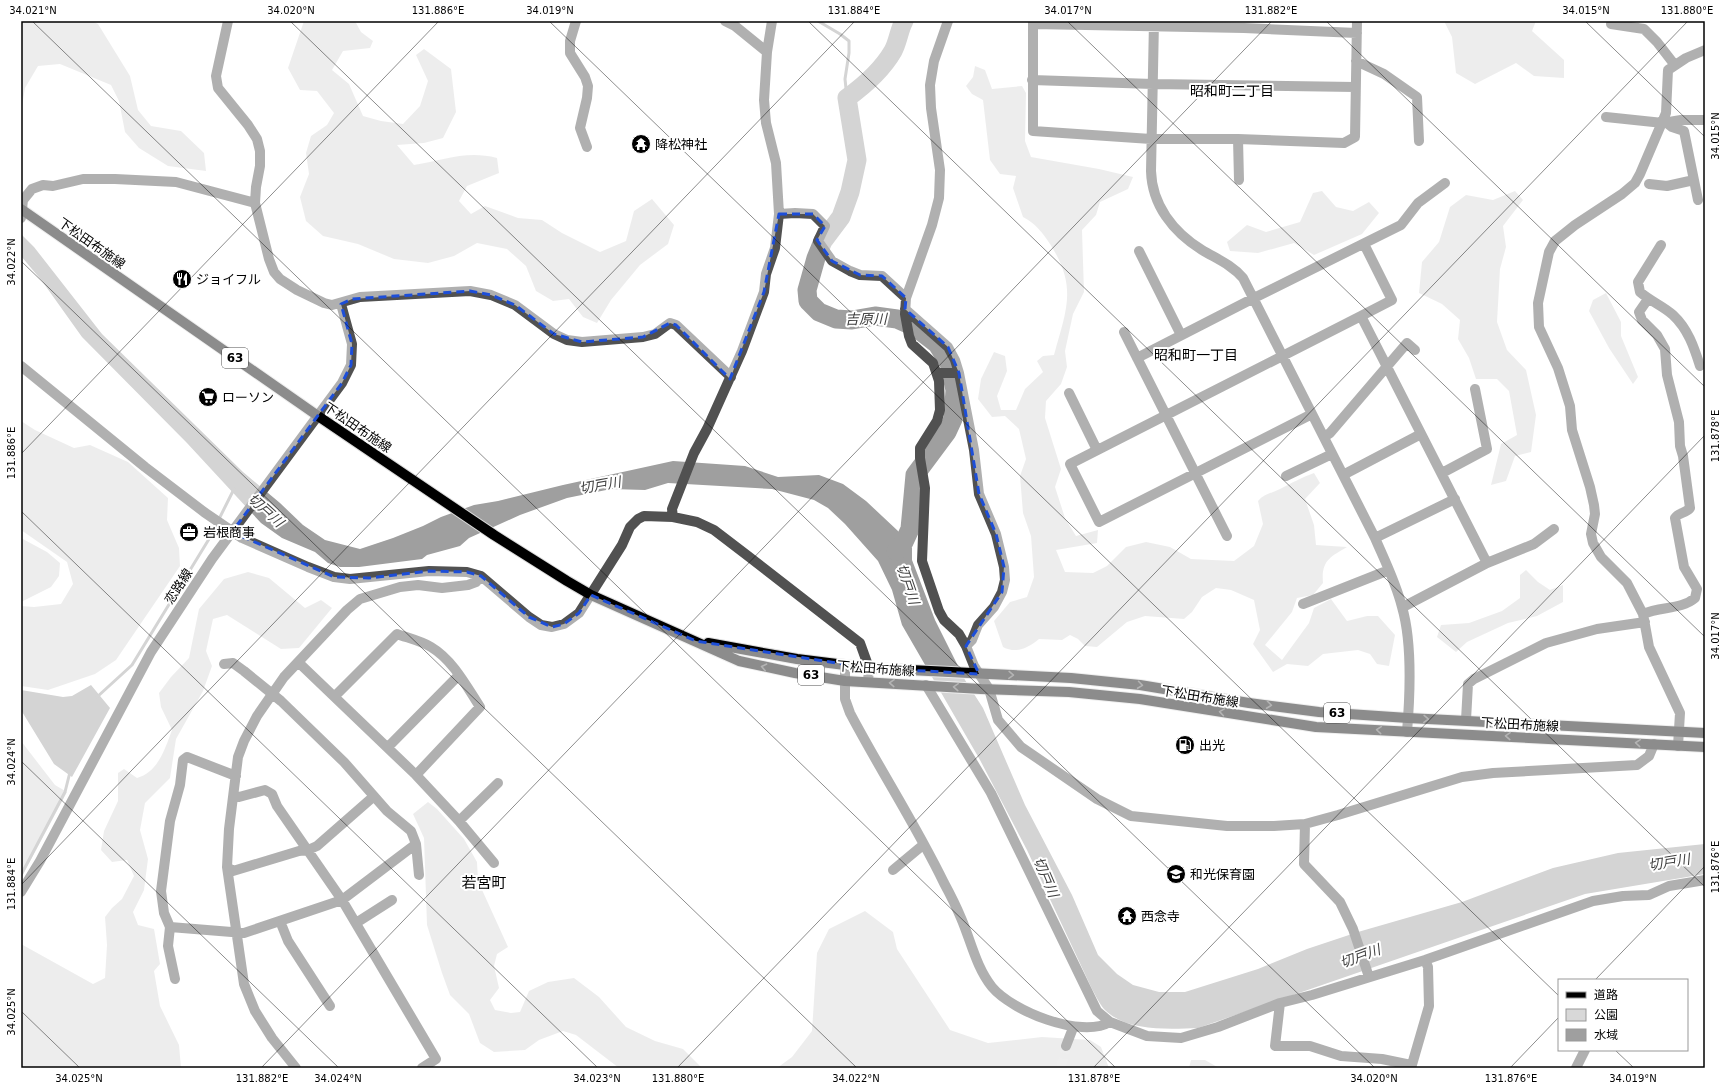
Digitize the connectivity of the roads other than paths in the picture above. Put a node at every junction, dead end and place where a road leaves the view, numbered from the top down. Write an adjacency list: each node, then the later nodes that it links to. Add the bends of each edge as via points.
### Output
1 (228, 21): 31 (street, via 216,76 218,88 248,125 258,145 260,166)
2 (576, 21): 25 (street, via 570,41 570,53 588,86 580,128)
3 (725, 21): 13 (street)
4 (772, 21): 13 (street)
5 (948, 21): 37 (street, via 934,61 930,85 940,170 939,198)
6 (1357, 21): 11 (street)
7 (1033, 22): 8 (street); 16 (street)
8 (1062, 22): 9 (street)
9 (1154, 24): 11 (street); 17 (street)
10 (1611, 24): 15 (street, via 1644,29)
11 (1357, 33): 14 (street)
12 (1705, 50): 15 (street)
13 (767, 52): 33 (street, via 764,100 766,123 776,163)
14 (1356, 61): 18 (street); 24 (street, via 1384,74 1418,96)
15 (1674, 64): 21 (street, via 1668,70)
16 (1032, 80): 17 (street); 22 (street, via 1033,131)
17 (1153, 84): 18 (street); 22 (street)
18 (1355, 87): 23 (street, via 1355,137 1344,143)
19 (1606, 117): 21 (street)
20 (1705, 120): 21 (street)
21 (1665, 123): 27 (street, via 1684,131); 79 (street, via 1655,136 1635,183 1555,241 1549,252 1538,303 1539,327 1558,368 1570,406 1572,430 1590,487 1595,514 1591,534 1593,543 1601,556 1627,583)
22 (1151, 139): 23 (street); 38 (street, via 1151,185 1157,203 1182,236 1235,269)
23 (1238, 139): 26 (street)
24 (1419, 141)
25 (587, 148)
26 (1239, 180)
27 (1694, 180): 29 (street, via 1667,186); 30 (street)
28 (1445, 183): 34 (street, via 1418,203 1401,226)
29 (1649, 184)
30 (1698, 200)
31 (256, 203): 32 (street, via 176,182 83,179 32,189 23,200); 40 (street, via 274,272 280,279 324,303)
32 (22, 212): 58 (main road, 下松田布施線 / 63)
33 (779, 214): 37 (street, via 813,214 825,226 818,241 832,260 860,275 882,276); 53 (street, via 777,237 766,274 764,292)
34 (1364, 244): 38 (street); 42 (street, via 1392,300)
35 (1661, 245): 39 (street, via 1638,282 1640,292)
36 (1139, 251): 44 (street)
37 (906, 298): 41 (street)
38 (1254, 298): 44 (street); 46 (street)
39 (1648, 299): 50 (street, via 1672,314 1680,323 1691,340); 79 (street, via 1639,312 1642,320 1657,335 1665,349 1667,375 1679,422 1680,446 1690,508 1675,518 1684,567 1697,589 1695,598 1687,605 1652,610)
40 (341, 304): 53 (street, via 360,297 470,291 491,295 514,305 554,334 567,340 582,342 643,337 655,334 670,323 676,325); 58 (street, 恋路線, via 352,344 351,365 342,383)
41 (905, 312): 51 (street, via 912,344 933,363); 52 (street, via 948,346)
42 (1360, 316): 46 (street); 48 (street)
43 (1124, 332): 47 (street)
44 (1181, 335): 47 (street)
45 (1415, 350): 48 (street, via 1407,343)
46 (1283, 356): 56 (street); 57 (street)
47 (1137, 358): 56 (street)
48 (1386, 365): 59 (street); 60 (street, via 1330,434)
49 (21, 366): 70 (street, via 145,467)
50 (1700, 366)
51 (937, 373): 52 (street); 81 (street, via 940,410 937,421 920,448 925,488 922,561 939,611)
52 (959, 373): 81 (street, via 974,450 979,494 996,534 1005,580 994,607 978,625 972,640)
53 (731, 378): 68 (street, via 692,457 672,509)
54 (1475, 389): 64 (street, via 1487,449)
55 (1069, 393): 61 (street)
56 (1166, 414): 61 (street); 63 (street)
57 (1312, 414): 60 (street); 63 (street)
58 (318, 416): 70 (street, 恋路線); 76 (main road, 下松田布施線 / 63, via 494,535)
59 (1421, 434): 64 (street); 65 (street)
60 (1324, 437): 62 (street)
61 (1097, 450): 63 (street, via 1070,464 1100,522)
62 (1332, 454): 65 (street); 66 (street)
63 (1195, 473): 71 (street)
64 (1442, 473): 67 (street)
65 (1343, 475): 72 (street)
66 (1286, 476)
67 (1455, 499): 72 (street); 73 (street)
68 (673, 517): 76 (street, via 644,516 638,519 630,527 622,545); 85 (street, via 697,522 714,530 748,556 860,643)
69 (1554, 529): 73 (street, via 1534,544)
70 (232, 532): 75 (street, via 262,548 334,577 350,579 429,571 467,572); 118 (street, 恋路線, via 207,565 151,652)
71 (1228, 536)
72 (1375, 538): 74 (street)
73 (1487, 563): 78 (street)
74 (1389, 570): 77 (street); 78 (street)
75 (481, 576): 76 (street, via 529,617 541,625 552,627 564,624 579,613); 82 (street, via 476,582 468,585 442,588 418,585 400,587 360,599)
76 (591, 595): 80 (main road, 下松田布施線 / 63)
77 (1303, 604)
78 (1402, 607): 94 (street, via 1408,653)
79 (1644, 618): 95 (street, via 1546,643 1474,679 1468,684); 97 (street, via 1649,647 1680,713)
80 (696, 641): 84 (main road, 下松田布施線 / 63); 88 (main road, 下松田布施線 / 63, one-way to 80, via 739,661)
81 (966, 646): 86 (street)
82 (298, 662): 92 (street); 93 (street)
83 (224, 664): 92 (street, via 233,663)
84 (845, 665): 85 (main road, 下松田布施線 / 63); 88 (street)
85 (869, 668): 86 (main road, 下松田布施線 / 63); 89 (street)
86 (975, 674): 91 (street); 94 (main road, 下松田布施線 / 63, one-way to 94, via 1072,678 1140,685 1312,711)
87 (459, 676): 93 (street, via 432,647 397,634); 101 (street); 103 (street, via 480,707)
88 (845, 681): 89 (main road, 下松田布施線 / 63); 111 (street, via 845,699 850,713)
89 (868, 682): 90 (main road, 下松田布施線 / 63, one-way to 89)
90 (928, 685): 91 (main road, 下松田布施線 / 63, one-way to 90); 130 (street, via 991,793 1097,1010)
91 (985, 689): 96 (main road, 下松田布施線 / 63, one-way to 91, via 1316,727 1140,699 1085,693); 109 (street, via 998,720 1021,747 1097,799 1131,816 1227,826)
92 (272, 695): 104 (street, via 244,741 238,757); 107 (street, via 281,700 344,762)
93 (335, 696): 101 (street)
94 (1408, 718): 95 (main road, 下松田布施線 / 63, one-way to 95); 96 (street)
95 (1466, 720): 97 (main road, 下松田布施線 / 63)
96 (1407, 732): 99 (main road, 下松田布施線 / 63, one-way to 96)
97 (1679, 732): 98 (main road, 下松田布施線 / 63); 100 (street)
98 (1705, 733)
99 (1654, 744): 100 (main road, 下松田布施線 / 63); 109 (street, via 1648,756 1637,765 1493,773 1462,778)
100 (1678, 746): 102 (main road, 下松田布施線 / 63)
101 (388, 747): 103 (street)
102 (1705, 747)
103 (416, 775): 108 (street)
104 (236, 776): 106 (street); 123 (street, via 187,757 183,760 180,786 170,821 161,891 164,914)
105 (498, 783): 108 (street)
106 (234, 796): 112 (street, via 265,790 272,794 277,806); 114 (street)
107 (373, 797): 110 (street, via 411,832); 112 (street)
108 (459, 821): 113 (street)
109 (1305, 824): 126 (street, via 1304,864 1340,902)
110 (416, 844): 116 (street); 119 (street)
111 (923, 845): 115 (street); 131 (street, via 961,918 983,975 993,988 1009,1001 1036,1015)
112 (308, 850): 114 (street, via 234,871); 119 (street)
113 (494, 863)
114 (227, 867): 124 (street)
115 (893, 870)
116 (419, 875)
117 (1705, 880): 125 (street, via 1669,886 1649,895 1593,901)
118 (21, 892)
119 (342, 900): 121 (street); 122 (street)
120 (392, 900): 122 (street)
121 (280, 921): 124 (street, via 244,933); 129 (street, via 288,941)
122 (356, 923): 136 (street, via 436,1059)
123 (170, 927): 124 (street); 127 (street, via 168,946)
124 (236, 933): 135 (street, via 244,984 255,1011)
125 (1425, 960): 126 (street); 134 (street, via 1428,967 1429,1006)
126 (1368, 975): 128 (street, via 1312,995)
127 (175, 979)
128 (1280, 1003): 130 (street, via 1181,1038 1147,1036); 134 (street, via 1276,1046 1310,1046 1341,1056 1382,1059)
129 (330, 1006)
130 (1110, 1022): 131 (street, via 1101,1027)
131 (1073, 1028): 132 (street)
132 (1066, 1046)
133 (1584, 1051): 137 (street)
134 (1411, 1066)
135 (296, 1068)
136 (422, 1068)
137 (1576, 1068)

